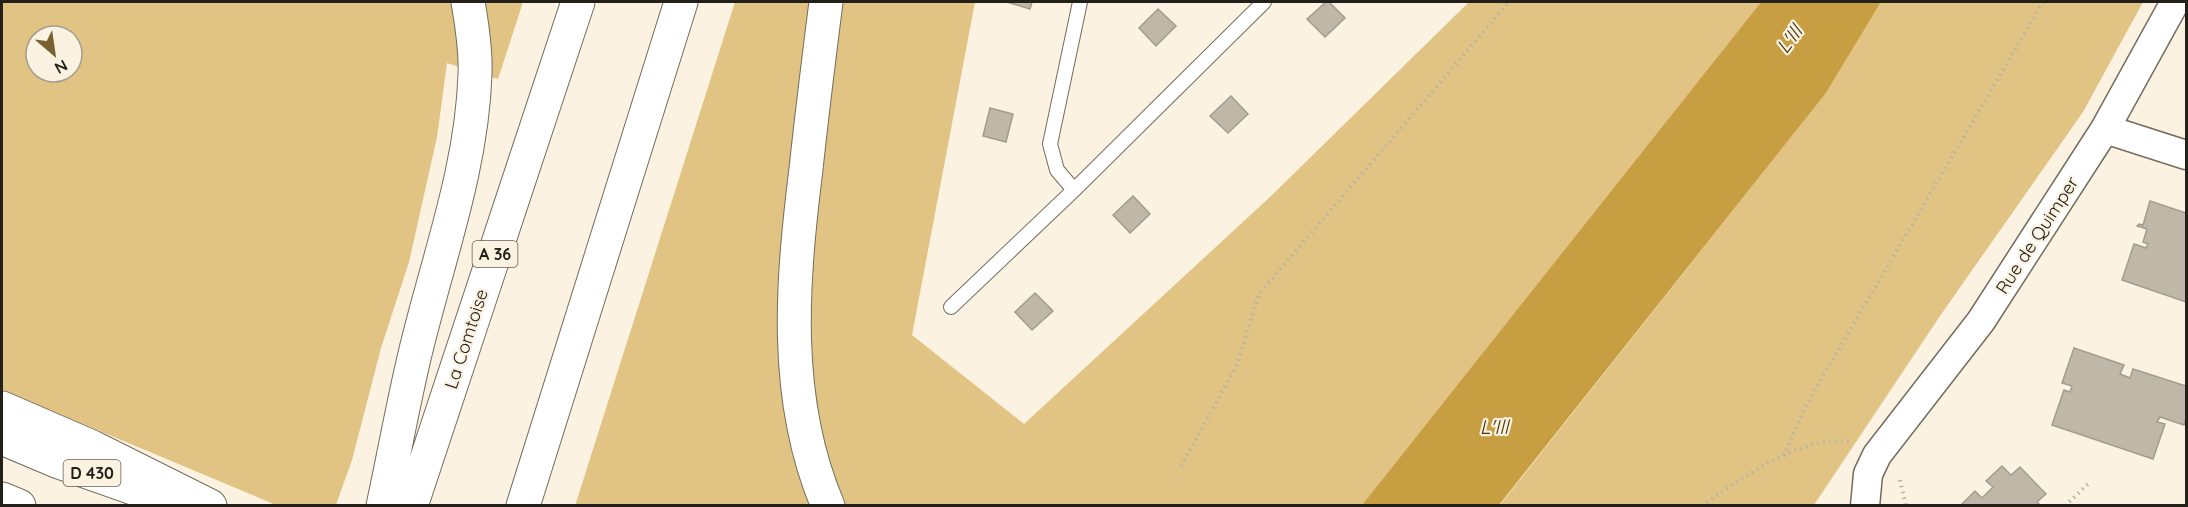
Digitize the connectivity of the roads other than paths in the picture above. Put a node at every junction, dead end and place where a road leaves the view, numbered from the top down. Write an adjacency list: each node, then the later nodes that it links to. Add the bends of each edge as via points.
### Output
1 (468, 2): 19 (highway, via 475,72 472,118)
2 (578, 2): 20 (highway, La Comtoise / A 36)
3 (681, 2): 8 (highway)
4 (825, 2): 23 (highway, via 793,300 800,404)
5 (1080, 2): 11 (lane, via 1050,144 1057,170)
6 (1264, 2): 11 (lane)
7 (2175, 2): 9 (street, Rue de Quimper)
8 (667, 48): 21 (highway); 22 (highway)
9 (2106, 129): 10 (street); 24 (street, Rue de Quimper, via 1981,321 1877,455 1868,474)
10 (2187, 155)
11 (1074, 190): 12 (lane)
12 (951, 307)
13 (2, 408): 18 (highway, via 92,447)
14 (2, 438): 17 (highway, D 430)
15 (2, 499): 16 (highway)
16 (19, 506)
17 (184, 506)
18 (210, 506)
19 (383, 506)
20 (411, 506)
21 (523, 506)
22 (544, 506)
23 (828, 506)
24 (1865, 506)

